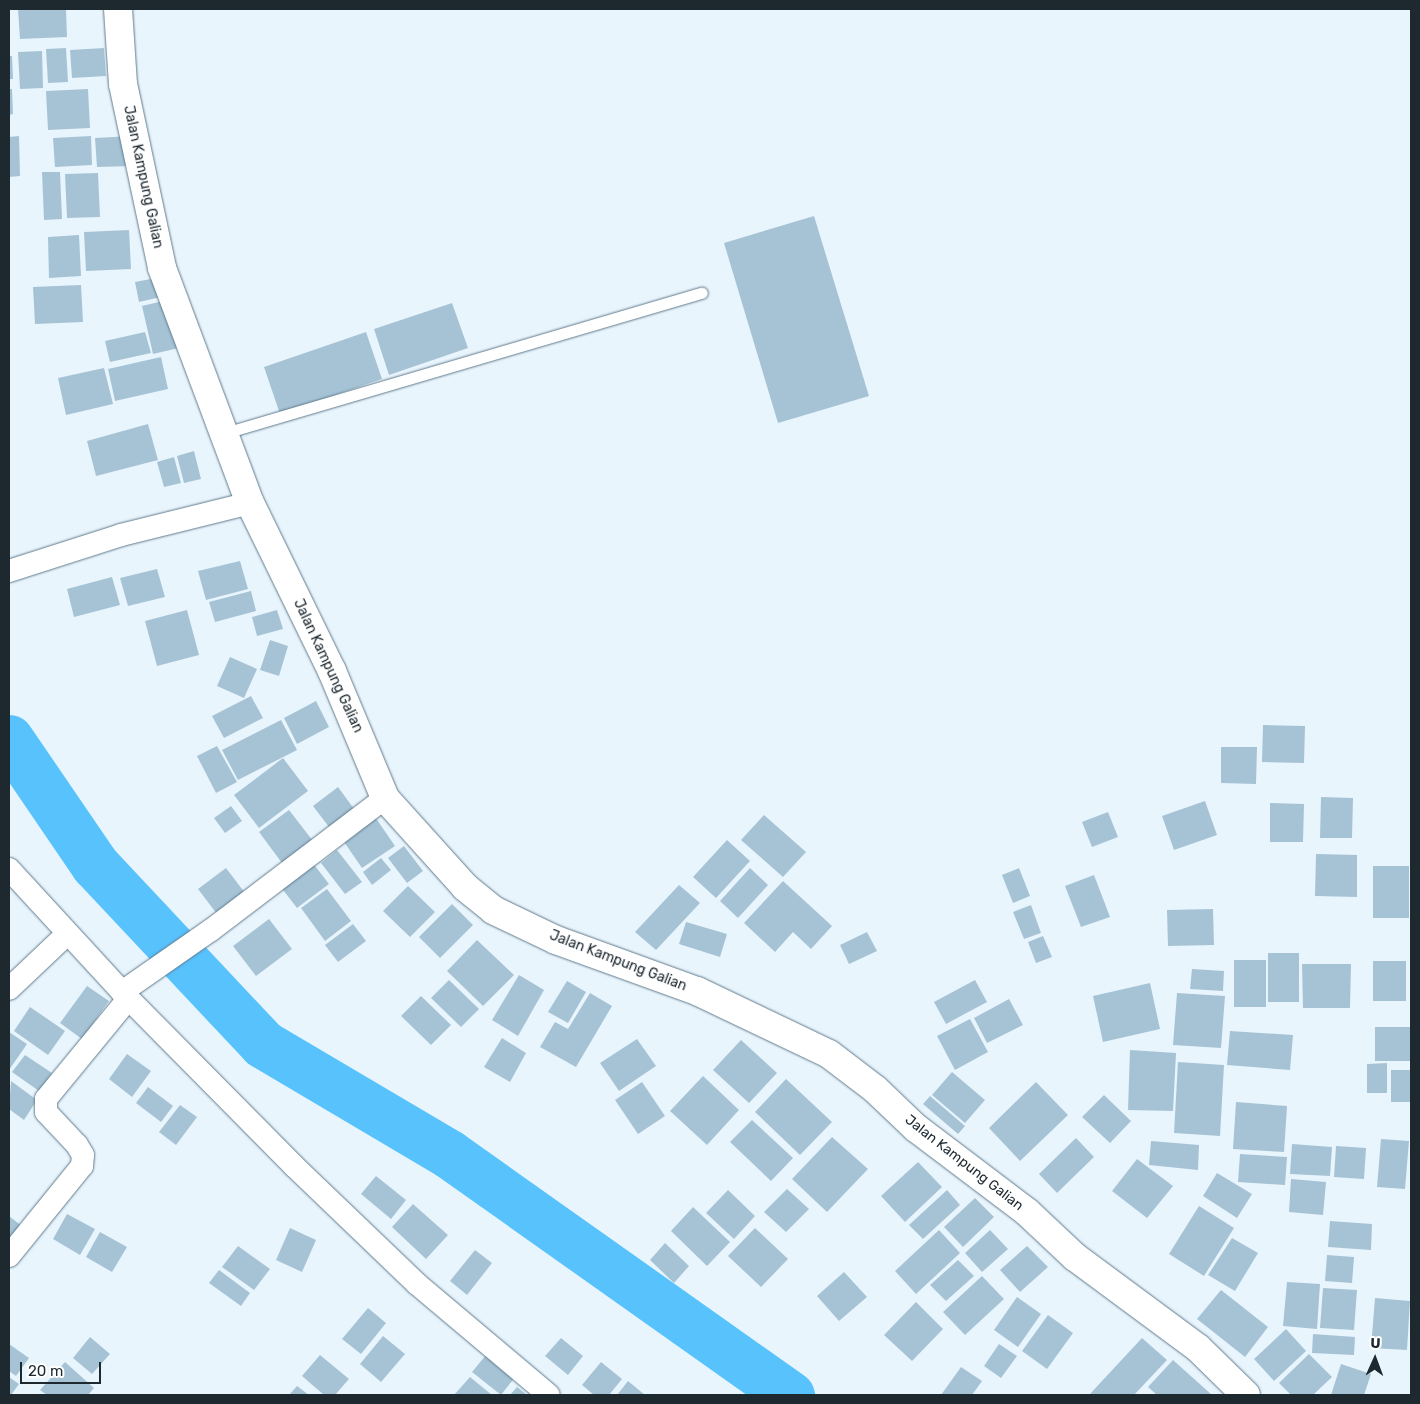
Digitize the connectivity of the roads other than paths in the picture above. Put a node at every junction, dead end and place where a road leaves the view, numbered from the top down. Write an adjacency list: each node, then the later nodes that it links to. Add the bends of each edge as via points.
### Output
1 (118, 9): 3 (main road, Jalan Kampung Galian, via 123,84 162,268)
2 (702, 293): 3 (lane)
3 (224, 433): 4 (main road, Jalan Kampung Galian)
4 (250, 503): 5 (street, via 121,535); 6 (main road, Jalan Kampung Galian, via 332,671)
5 (9, 571)
6 (385, 798): 10 (street); 13 (main road, Jalan Kampung Galian, via 465,887 493,910 556,940 698,991 829,1054 876,1089 916,1128 1027,1212 1074,1257 1198,1348)
7 (9, 869): 8 (street)
8 (67, 934): 9 (street); 10 (street)
9 (9, 989)
10 (128, 991): 11 (street, via 46,1099 46,1112 77,1145 83,1155 82,1166); 12 (street, via 417,1284)
11 (9, 1256)
12 (549, 1395)
13 (1246, 1395)

